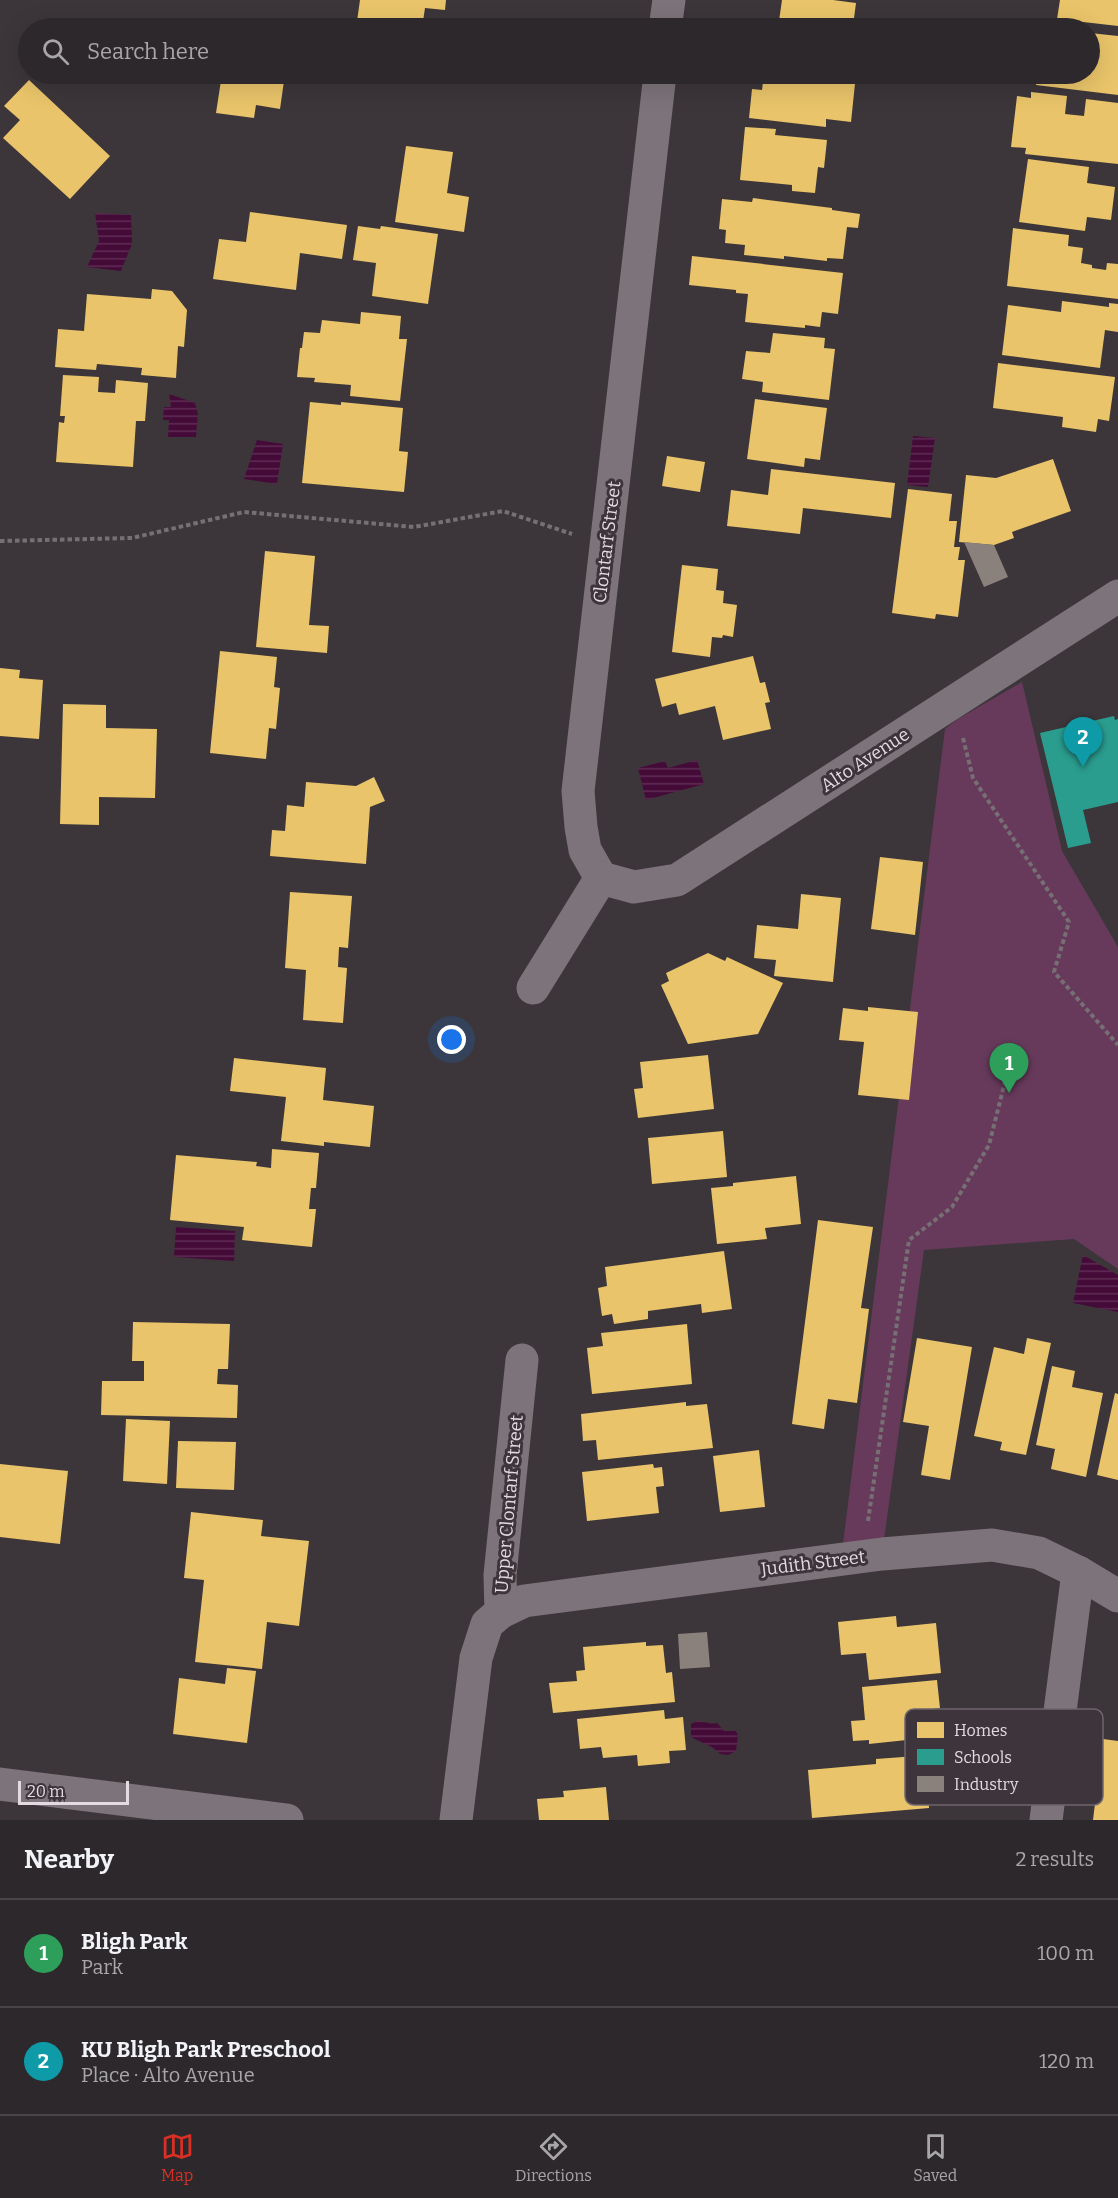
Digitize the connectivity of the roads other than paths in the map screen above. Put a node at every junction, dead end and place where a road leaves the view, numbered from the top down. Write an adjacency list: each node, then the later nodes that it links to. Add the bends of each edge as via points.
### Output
1 (669, 0): 2 (street)
2 (666, 18)
3 (659, 84): 5 (street, Clontarf Street, via 578,791 585,850)
4 (1118, 596): 5 (street, Alto Avenue, via 677,880 634,887)
5 (601, 878): 6 (street)
6 (533, 988)
7 (522, 1360): 10 (street, Upper Clontarf Street, via 500,1575)
8 (1078, 1572): 9 (street, Judith Street); 10 (street, Judith Street, via 1039,1554 992,1545 863,1557 524,1601); 11 (street)
9 (1118, 1596)
10 (501, 1612): 15 (street, Upper Clontarf Street, via 487,1624 476,1658)
11 (1060, 1709)
12 (0, 1785): 14 (street)
13 (1048, 1805): 16 (street)
14 (287, 1820)
15 (456, 1820)
16 (1046, 1820)

